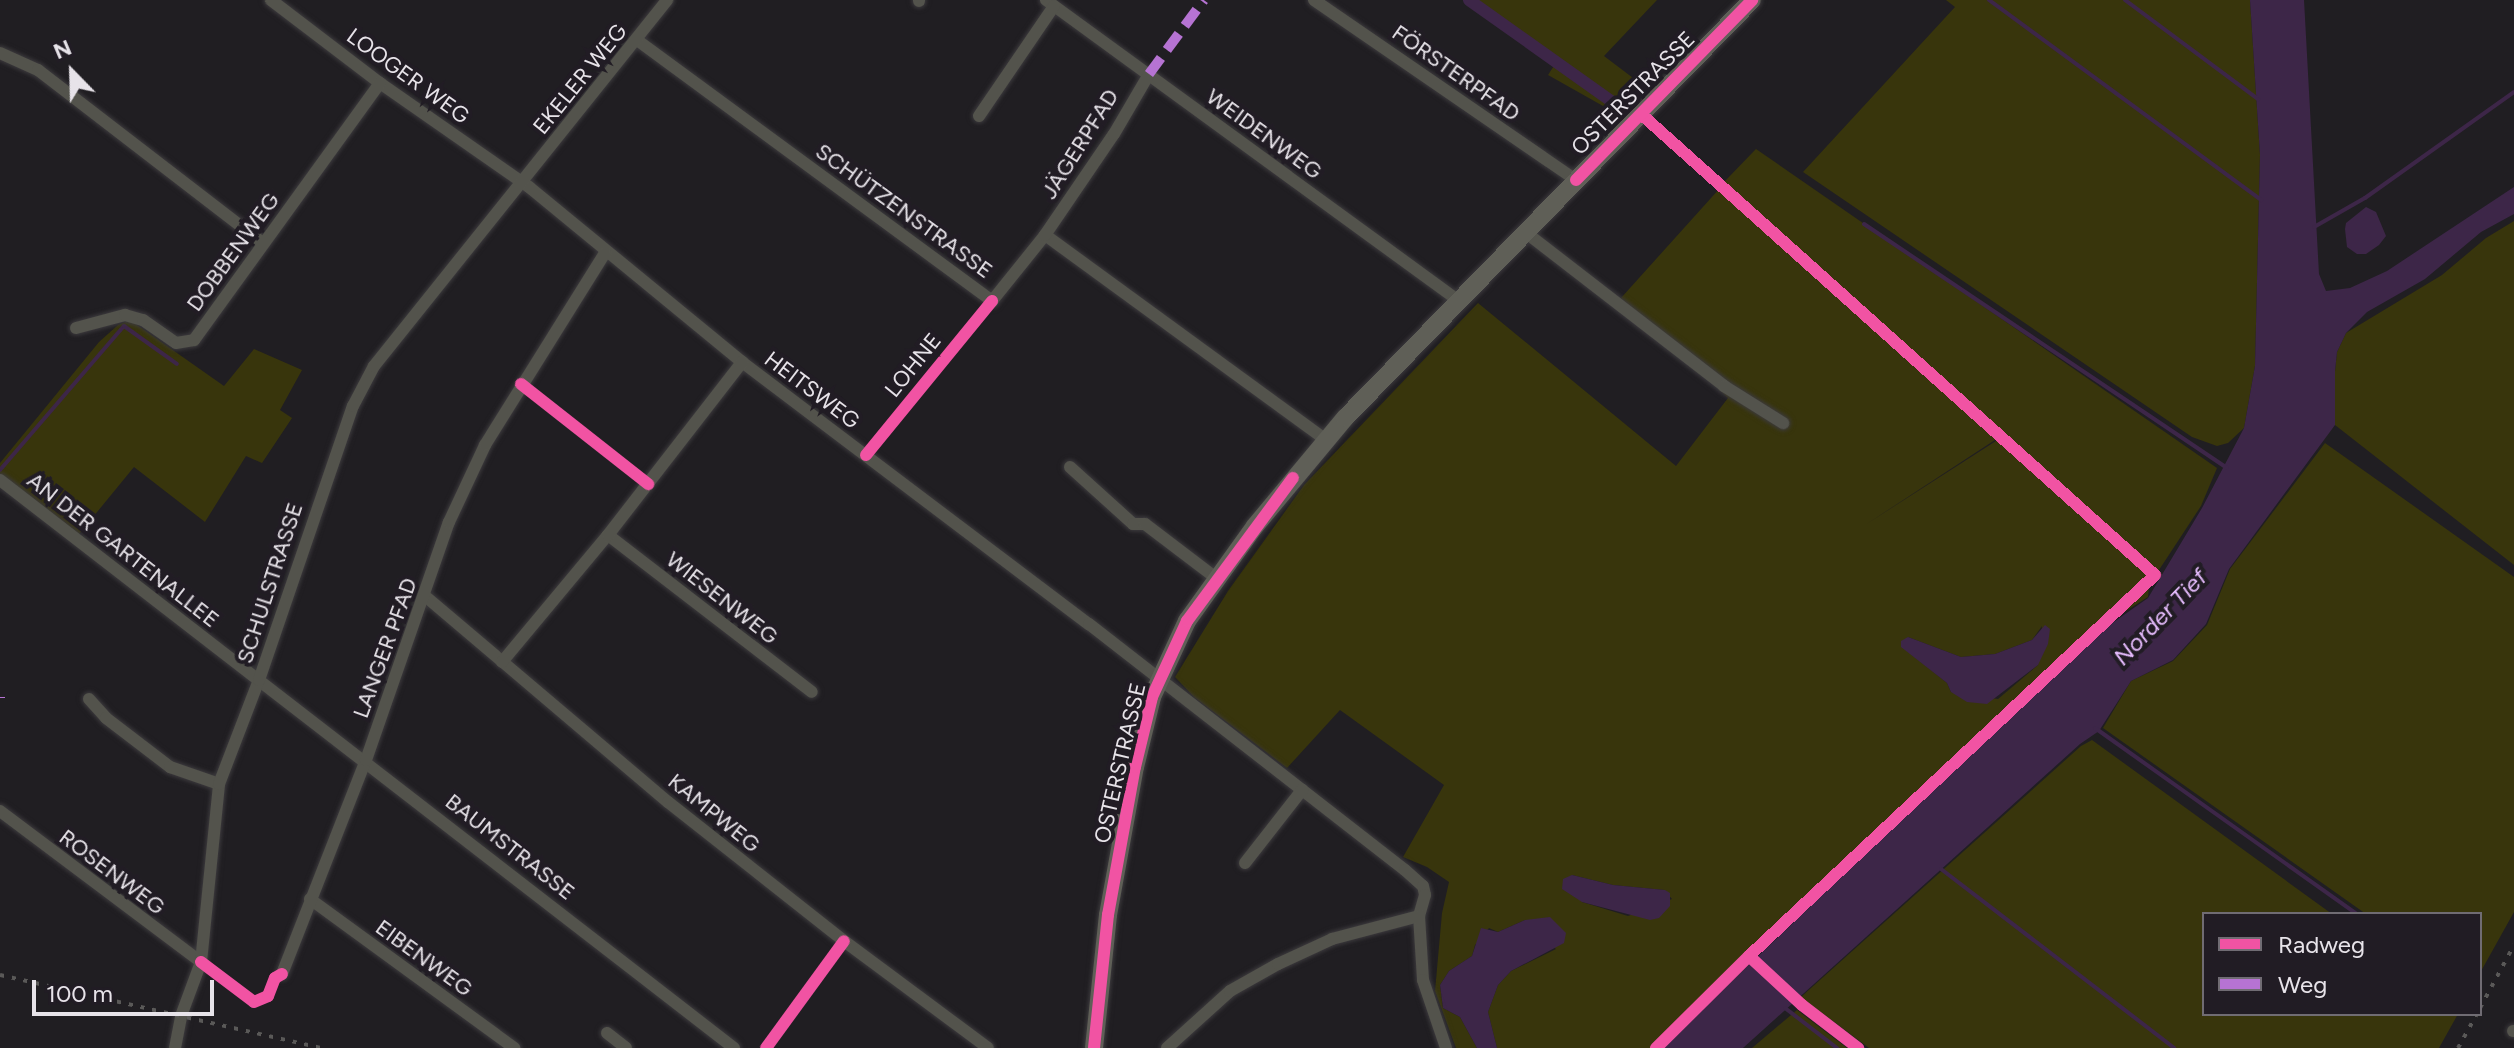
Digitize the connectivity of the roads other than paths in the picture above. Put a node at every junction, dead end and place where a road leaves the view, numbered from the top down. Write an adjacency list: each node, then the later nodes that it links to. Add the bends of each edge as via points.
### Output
1 (271, 0): 9 (street, LOOGER WEG)
2 (667, 0): 6 (street, EKELER WEG)
3 (1314, 0): 11 (street, FÖRSTERPFAD)
4 (1752, 0): 11 (street, OSTERSTRASSE)
5 (1050, 3): 8 (street, WEIDENWEG); 10 (street)
6 (637, 40): 12 (street, EKELER WEG); 14 (street, SCHÜTZENSTRASSE, via 992,301)
7 (0, 53): 15 (street, via 38,70)
8 (1149, 74): 14 (street, JÄGERPFAD); 17 (street, WEIDENWEG)
9 (380, 83): 12 (street, LOOGER WEG); 15 (street, DOBBENWEG)
10 (979, 116)
11 (1576, 180): 13 (street, OSTERSTRASSE)
12 (523, 183): 16 (street, HEITSWEG); 29 (street, SCHULSTRASSE, via 362,386)
13 (1525, 232): 17 (street, OSTERSTRASSE); 20 (street, via 1724,386)
14 (1045, 235): 21 (street)
15 (263, 243): 18 (street, DOBBENWEG, via 194,340 176,343 143,320 125,315)
16 (605, 253): 19 (street, HEITSWEG); 26 (street, LANGER PFAD, via 485,445 449,522)
17 (1459, 301): 21 (street, OSTERSTRASSE)
18 (76, 328)
19 (742, 362): 24 (street); 28 (street, HEITSWEG)
20 (1783, 423)
21 (1326, 440): 25 (street, OSTERSTRASSE)
22 (1070, 467): 25 (street, via 1133,524 1145,524)
23 (0, 480): 29 (street, AN DER GARTENALLEE)
24 (608, 535): 27 (street); 30 (street, WIESENWEG)
25 (1216, 578): 28 (street, OSTERSTRASSE, via 1187,621)
26 (425, 596): 27 (street, KAMPWEG); 32 (street, LANGER PFAD)
27 (502, 662): 46 (street, KAMPWEG, via 668,802)
28 (1160, 679): 34 (street, HEITSWEG); 47 (street, OSTERSTRASSE, via 1143,730 1121,839)
29 (259, 680): 32 (street, BAUMSTRASSE); 33 (street, SCHULSTRASSE)
30 (812, 692)
31 (89, 699): 33 (street, via 170,767)
32 (366, 760): 37 (street, LANGER PFAD); 45 (street, BAUMSTRASSE)
33 (219, 784): 39 (street, SCHULSTRASSE)
34 (1302, 790): 36 (street); 38 (street, HEITSWEG, via 1423,886)
35 (0, 811): 39 (street, ROSENWEG)
36 (1245, 863)
37 (310, 899): 40 (street, LANGER PFAD); 43 (street, EIBENWEG)
38 (1419, 916): 48 (street, via 1332,939 1278,964 1230,991); 49 (street, via 1423,980)
39 (201, 962): 42 (street, SCHULSTRASSE)
40 (282, 974)
41 (607, 1033): 44 (street)
42 (175, 1048)
43 (514, 1048)
44 (626, 1048)
45 (734, 1048)
46 (988, 1048)
47 (1094, 1048)
48 (1167, 1048)
49 (1446, 1048)

